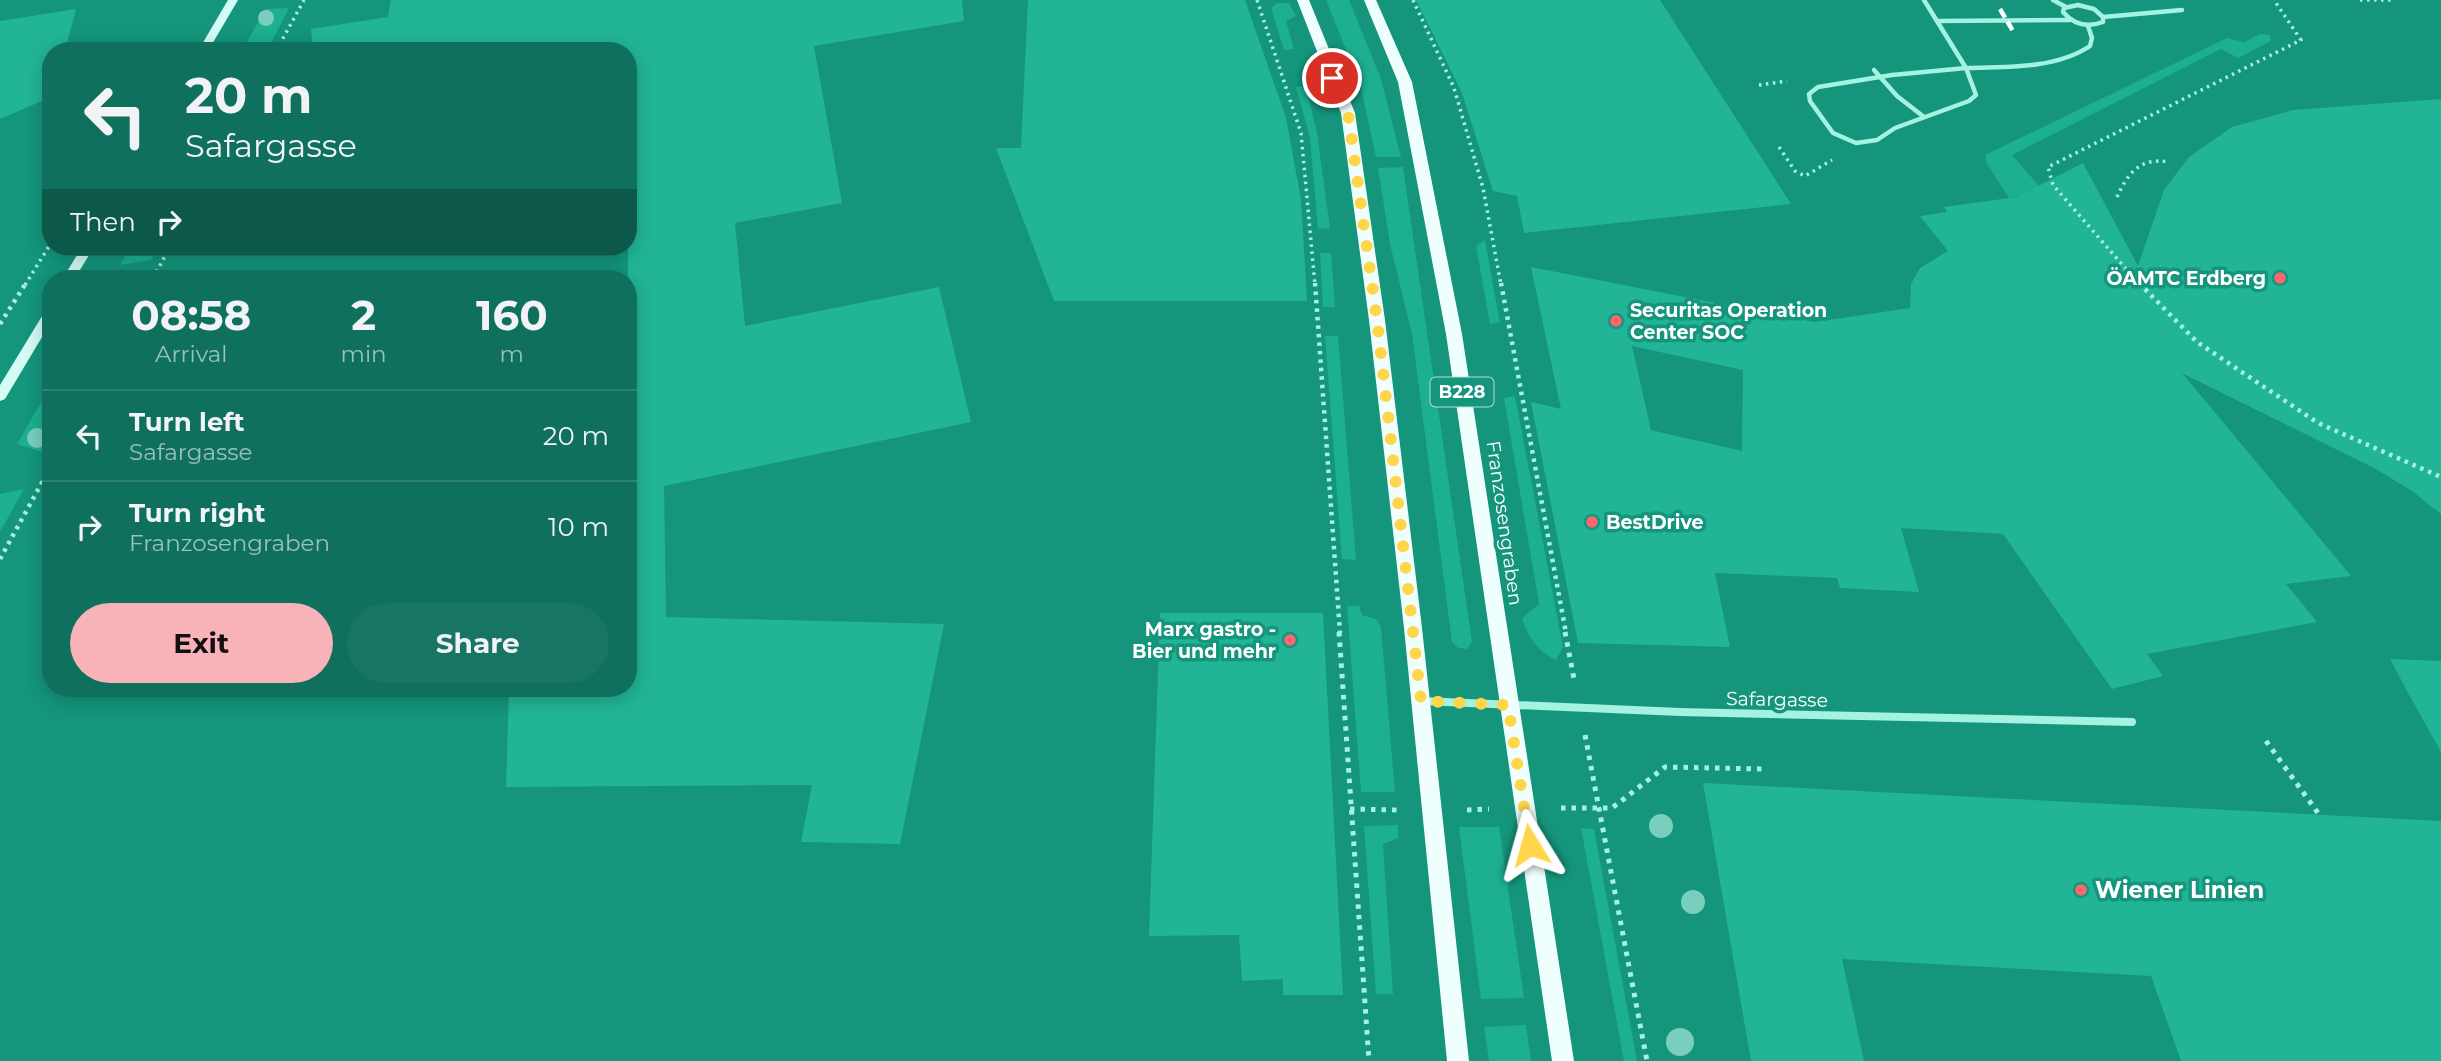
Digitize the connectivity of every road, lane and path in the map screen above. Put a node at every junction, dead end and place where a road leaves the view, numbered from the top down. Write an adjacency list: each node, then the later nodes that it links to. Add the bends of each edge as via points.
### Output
1 (233, 0): 18 (street)
2 (304, 0): 19 (path)
3 (1257, 0): 41 (path, via 1301,133)
4 (1303, 0): 35 (main road, via 1348,113)
5 (1370, 0): 36 (main road, Franzosengraben / B228, via 1405,82 1454,334)
6 (1413, 0): 37 (path, via 1454,88 1483,188)
7 (1924, 0): 16 (lane)
8 (2053, 0): 12 (lane)
9 (2274, 0): 32 (path, via 2301,40 2048,167 2053,185 2197,342 2318,423)
10 (2360, 0): 11 (path)
11 (2394, 0)
12 (2066, 7): 14 (lane, via 2086,6); 15 (lane, via 2063,12)
13 (2182, 10): 14 (lane)
14 (2103, 17): 17 (lane, via 2101,24)
15 (2070, 20): 16 (lane); 17 (lane)
16 (1937, 21): 20 (lane)
17 (2088, 26): 20 (lane, via 2090,46 2080,55)
18 (208, 42)
19 (281, 42)
20 (1965, 69): 22 (lane); 23 (lane, via 1977,89 1974,97)
21 (1874, 70): 22 (lane)
22 (1880, 78): 23 (lane); 24 (lane, via 1818,87 1810,94 1830,130)
23 (1924, 117): 24 (lane, via 1872,141)
24 (1851, 142): 25 (path, via 1805,176 1795,171)
25 (1779, 147)
26 (2169, 162): 27 (path, via 2150,160 2137,166 2127,175)
27 (2117, 197)
28 (43, 256): 29 (path)
29 (0, 324)
30 (42, 326): 31 (street)
31 (0, 396)
32 (2441, 477)
33 (42, 482): 34 (path)
34 (0, 559)
35 (1421, 701): 36 (street, Safargasse); 44 (main road)
36 (1508, 705): 37 (street, Safargasse); 42 (main road, Franzosengraben / B228)
37 (1579, 707): 38 (street, Safargasse); 43 (path)
38 (2132, 722)
39 (2266, 741): 45 (path)
40 (1765, 769): 43 (path, via 1665,767 1612,808)
41 (1350, 808): 44 (path); 46 (path)
42 (1525, 808): 43 (path); 44 (path); 48 (main road, Franzosengraben / B228)
43 (1599, 808): 49 (path)
44 (1432, 810): 47 (main road)
45 (2318, 813)
46 (1369, 1061)
47 (1458, 1061)
48 (1563, 1061)
49 (1647, 1061)

